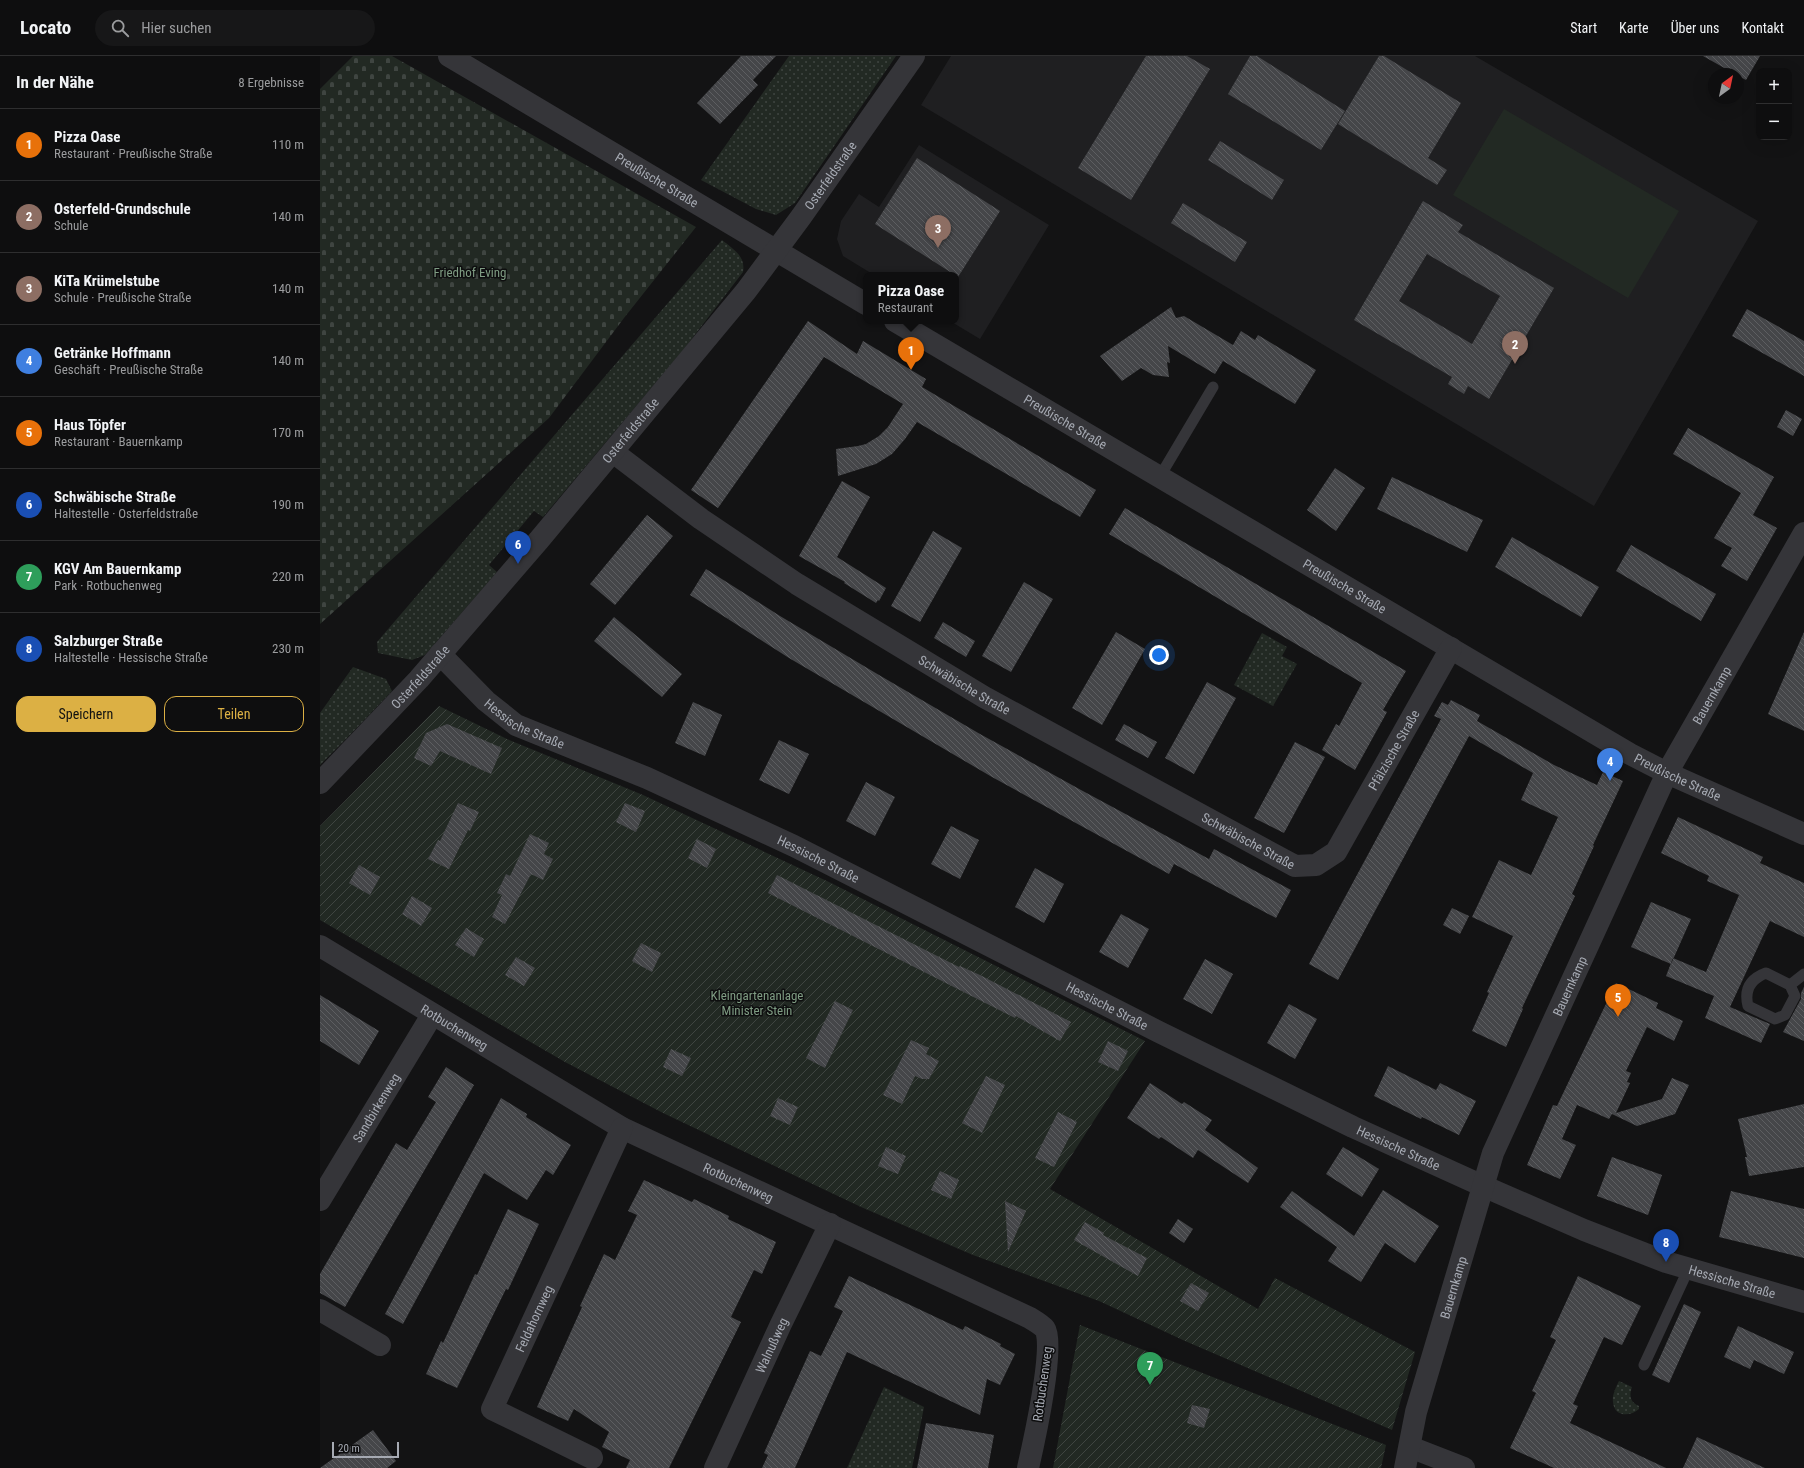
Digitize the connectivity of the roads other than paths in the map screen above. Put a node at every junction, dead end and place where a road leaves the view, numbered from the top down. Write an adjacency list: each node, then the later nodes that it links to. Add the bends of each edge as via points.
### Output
1 (449, 56): 3 (street, Preußische Straße)
2 (914, 56): 3 (street, Osterfeldstraße)
3 (776, 251): 4 (street, Preußische Straße); 7 (street, Osterfeldstraße)
4 (863, 302)
5 (900, 324): 8 (street, Preußische Straße)
6 (1213, 387): 8 (lane)
7 (613, 452): 11 (street, Osterfeldstraße); 15 (street, Schwäbische Straße, via 701,519 797,584 984,697 1094,758 1295,866 1316,865)
8 (1159, 478): 10 (street, Preußische Straße)
9 (1804, 532): 12 (street, Bauernkamp)
10 (1451, 648): 12 (street, Preußische Straße, via 1630,754); 15 (street, Pfälzische Straße)
11 (440, 654): 13 (street, Osterfeldstraße); 21 (street, Hessische Straße, via 486,701 516,725 647,778 794,846 1159,1032 1353,1127)
12 (1667, 773): 14 (street, Preußische Straße); 21 (street, Bauernkamp, via 1496,1146)
13 (320, 783)
14 (1804, 834)
15 (1336, 852)
16 (320, 946): 19 (street, Rotbuchenweg)
17 (1804, 974): 18 (lane)
18 (1790, 985): 18 (lane, via 1766,973 1755,977 1745,995 1748,1006 1775,1019 1785,1016 1794,996)
19 (432, 1015): 20 (street, Rotbuchenweg); 22 (street, Sandbirkenweg)
20 (622, 1128): 23 (street, Rotbuchenweg); 30 (street, Feldahornweg, via 492,1409)
21 (1484, 1186): 24 (street, Hessische Straße, via 1584,1230); 29 (street, Bauernkamp, via 1416,1412)
22 (320, 1200)
23 (830, 1224): 31 (street, Walnußweg, via 780,1324); 32 (street, Rotbuchenweg, via 1030,1318 1045,1329 1049,1340 1045,1380)
24 (1688, 1270): 25 (street, Hessische Straße); 28 (lane)
25 (1804, 1302)
26 (320, 1310): 27 (street)
27 (380, 1345)
28 (1644, 1365)
29 (1410, 1447): 33 (street, Bauernkamp); 34 (street)
30 (592, 1458)
31 (715, 1468)
32 (1028, 1468)
33 (1405, 1468)
34 (1464, 1468)

